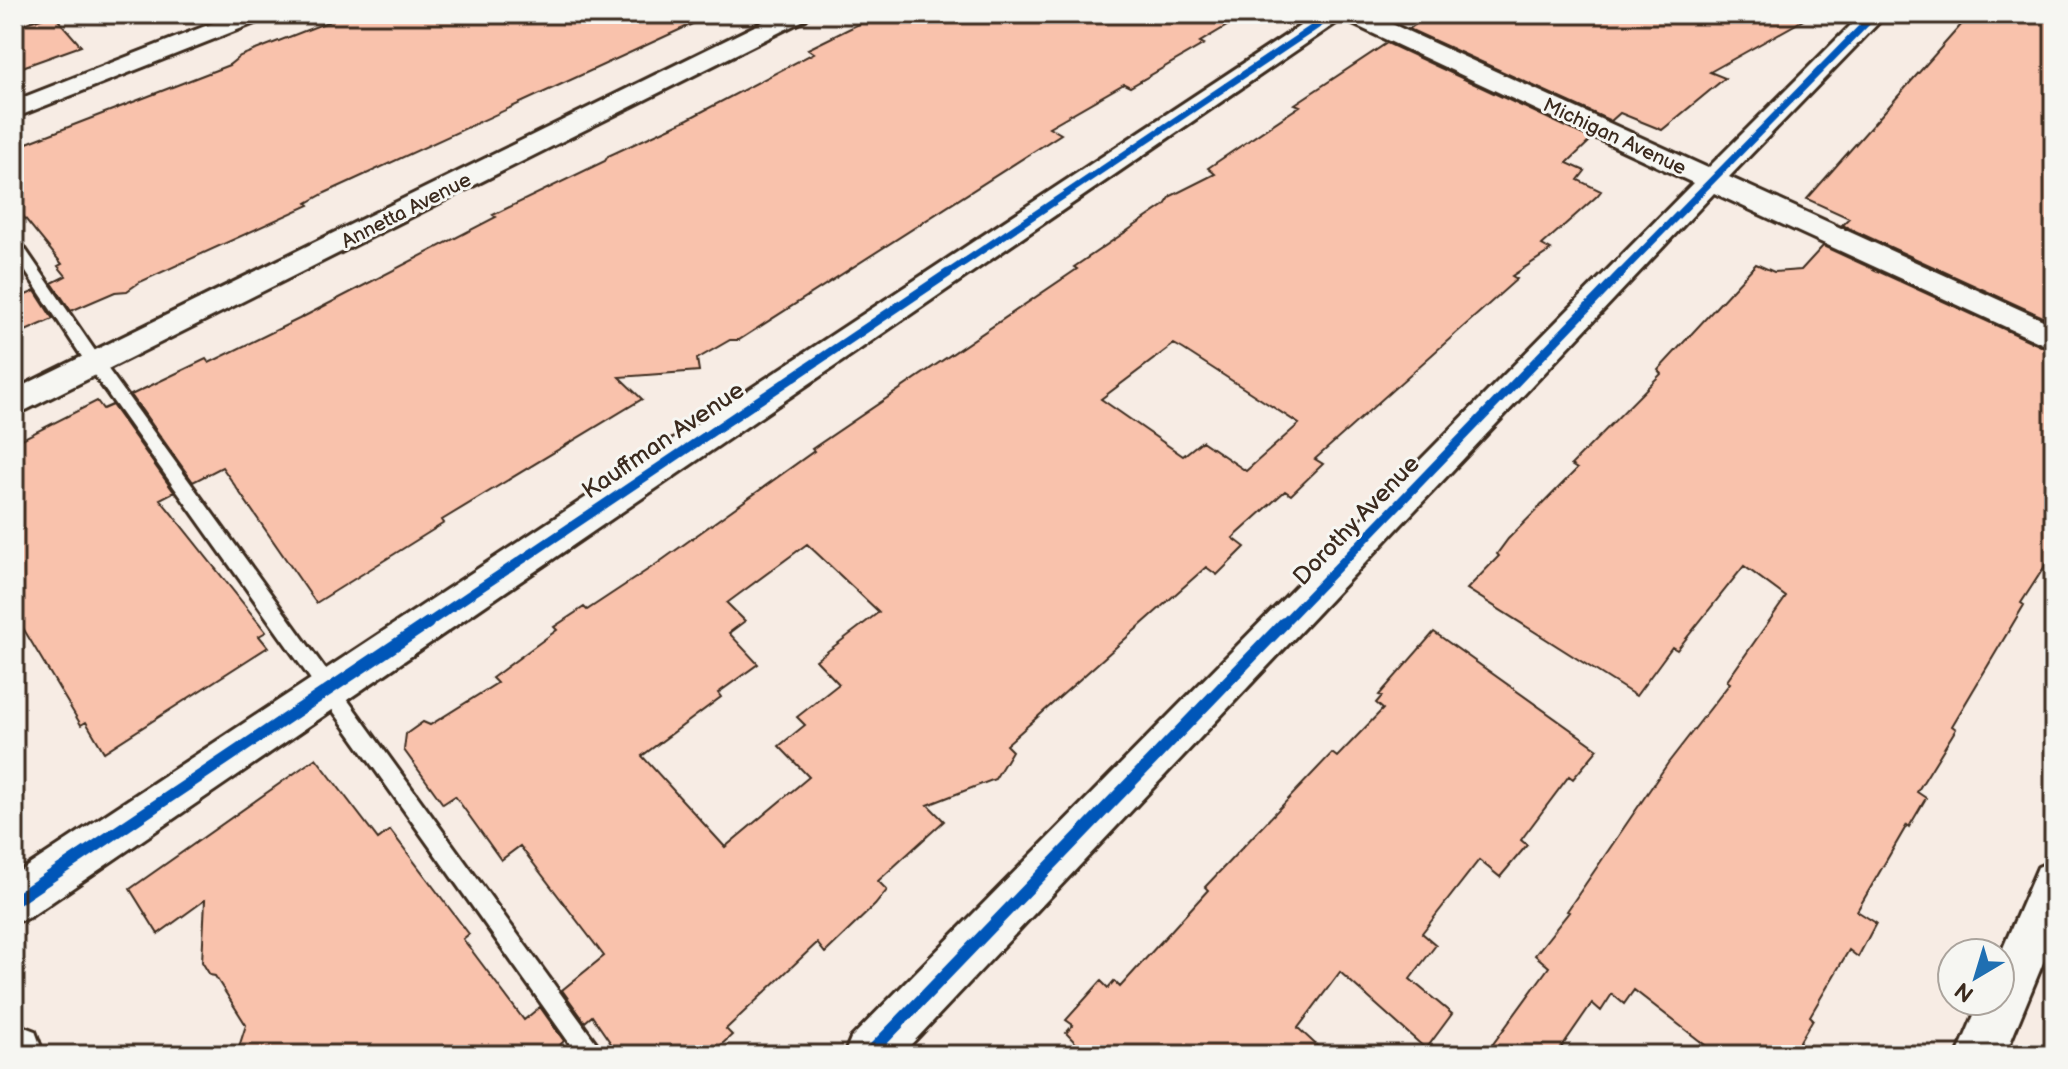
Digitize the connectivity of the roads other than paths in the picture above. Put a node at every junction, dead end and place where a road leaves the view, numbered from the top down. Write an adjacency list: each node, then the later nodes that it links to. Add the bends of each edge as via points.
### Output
1 (257, 14): 6 (street)
2 (798, 14): 10 (street, Annetta Avenue)
3 (1334, 14): 12 (street, Kauffman Avenue)
4 (1350, 14): 7 (street, Michigan Avenue)
5 (1875, 14): 7 (street, Dorothy Avenue)
6 (14, 110)
7 (1711, 180): 9 (street, Michigan Avenue); 16 (street, Dorothy Avenue)
8 (14, 243): 10 (lane)
9 (2054, 338)
10 (96, 365): 11 (street, Annetta Avenue); 12 (lane)
11 (14, 404)
12 (330, 688): 14 (street, Kauffman Avenue); 15 (lane)
13 (2054, 882): 17 (street)
14 (14, 901)
15 (593, 1055)
16 (868, 1055)
17 (1981, 1055)

